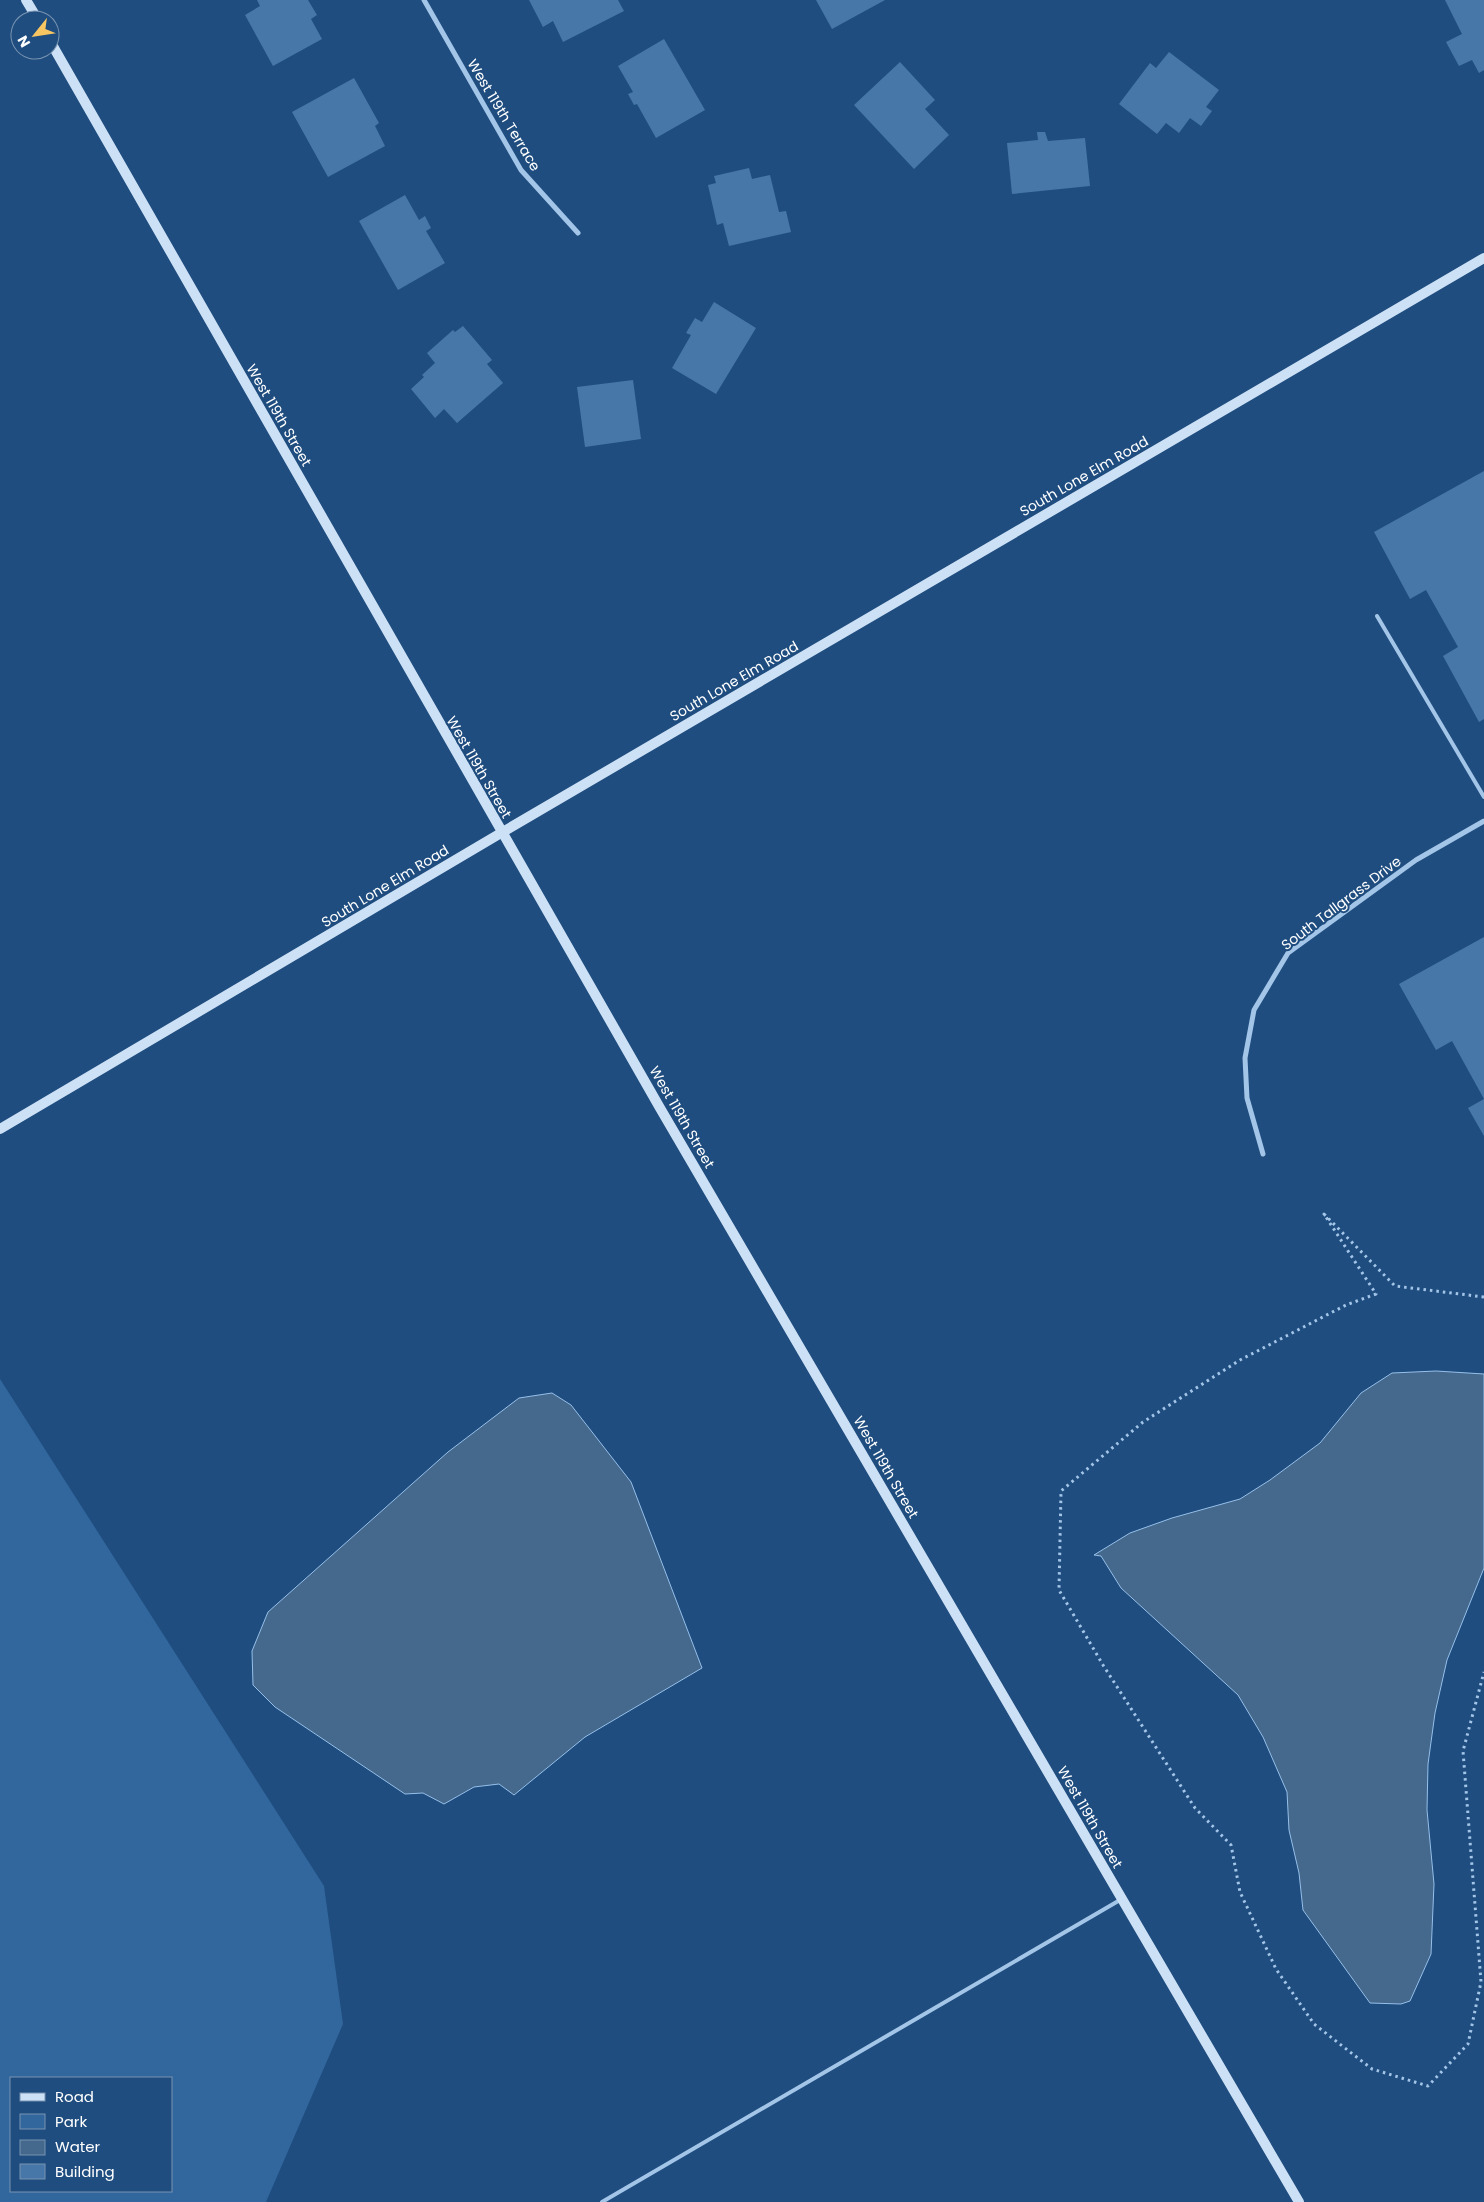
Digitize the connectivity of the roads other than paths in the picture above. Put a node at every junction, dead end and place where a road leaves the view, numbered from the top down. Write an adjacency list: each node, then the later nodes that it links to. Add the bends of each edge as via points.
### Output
1 (424, 0): 3 (street, West 119th Terrace, via 521,170)
2 (60, 59): 8 (main road, West 119th Street)
3 (578, 233)
4 (1484, 258): 8 (main road, South Lone Elm Road)
5 (1377, 616): 6 (lane)
6 (1484, 797)
7 (1484, 820): 10 (street, South Tallgrass Drive, via 1416,860 1288,953 1254,1010 1245,1058 1247,1098)
8 (501, 833): 9 (main road, South Lone Elm Road); 11 (main road, West 119th Street)
9 (0, 1129)
10 (1263, 1154)
11 (1122, 1899): 12 (lane); 13 (main road, West 119th Street)
12 (602, 2202)
13 (1299, 2202)

